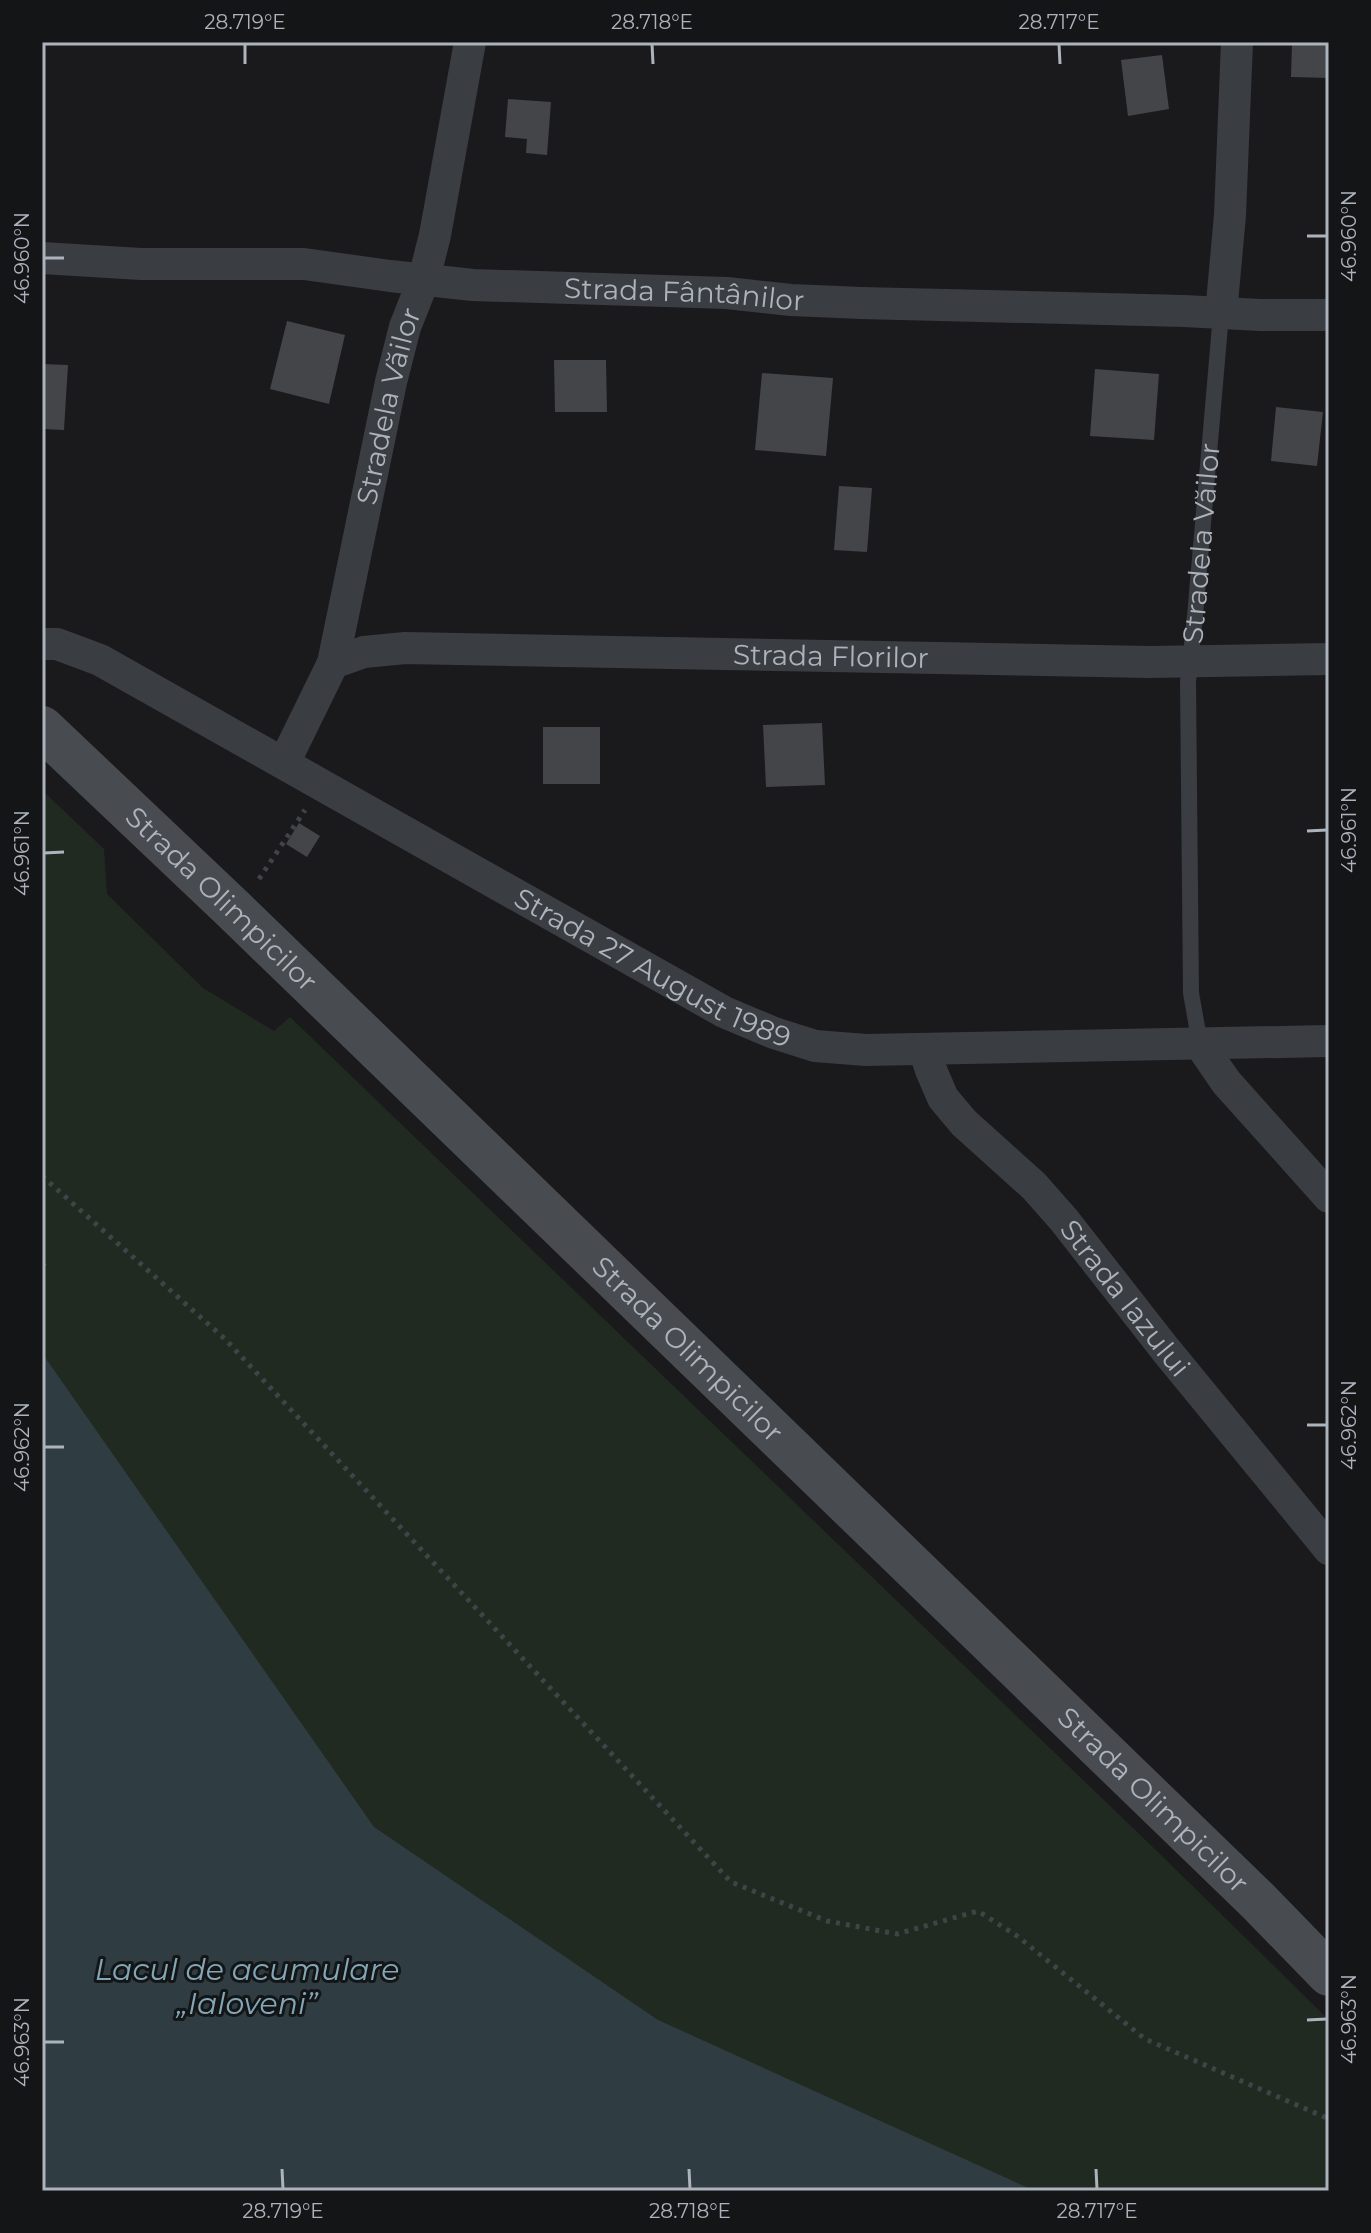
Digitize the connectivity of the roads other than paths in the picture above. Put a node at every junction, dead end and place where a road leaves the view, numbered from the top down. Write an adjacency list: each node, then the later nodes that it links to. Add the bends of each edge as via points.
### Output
1 (470, 42): 4 (street, Stradela Văilor)
2 (1237, 42): 5 (street, Stradela Văilor)
3 (42, 258): 4 (street, Strada Fântânilor, via 304,264)
4 (424, 279): 5 (street, Strada Fântânilor, via 791,300); 10 (street, Stradela Văilor, via 391,382)
5 (1221, 314): 6 (street, Strada Fântânilor); 9 (lane, Stradela Văilor)
6 (1329, 315)
7 (42, 644): 12 (street, Strada 27 August 1989, via 100,660)
8 (1329, 659): 9 (street, Strada Florilor)
9 (1189, 660): 10 (street, Strada Florilor, via 405,648 364,652); 14 (lane, Stradela Văilor, via 1191,993)
10 (333, 663): 12 (street, Stradela Văilor)
11 (42, 728): 18 (main road, Strada Olimpicilor)
12 (284, 763): 15 (street, Strada 27 August 1989, via 724,1012 815,1046)
13 (1329, 1041): 14 (street, Strada 27 August 1989)
14 (1200, 1044): 15 (street, Strada 27 August 1989); 16 (street, via 1226,1082)
15 (924, 1049): 17 (street, Strada Iazului, via 943,1098 1064,1220)
16 (1329, 1197)
17 (1329, 1549)
18 (1329, 1974)

